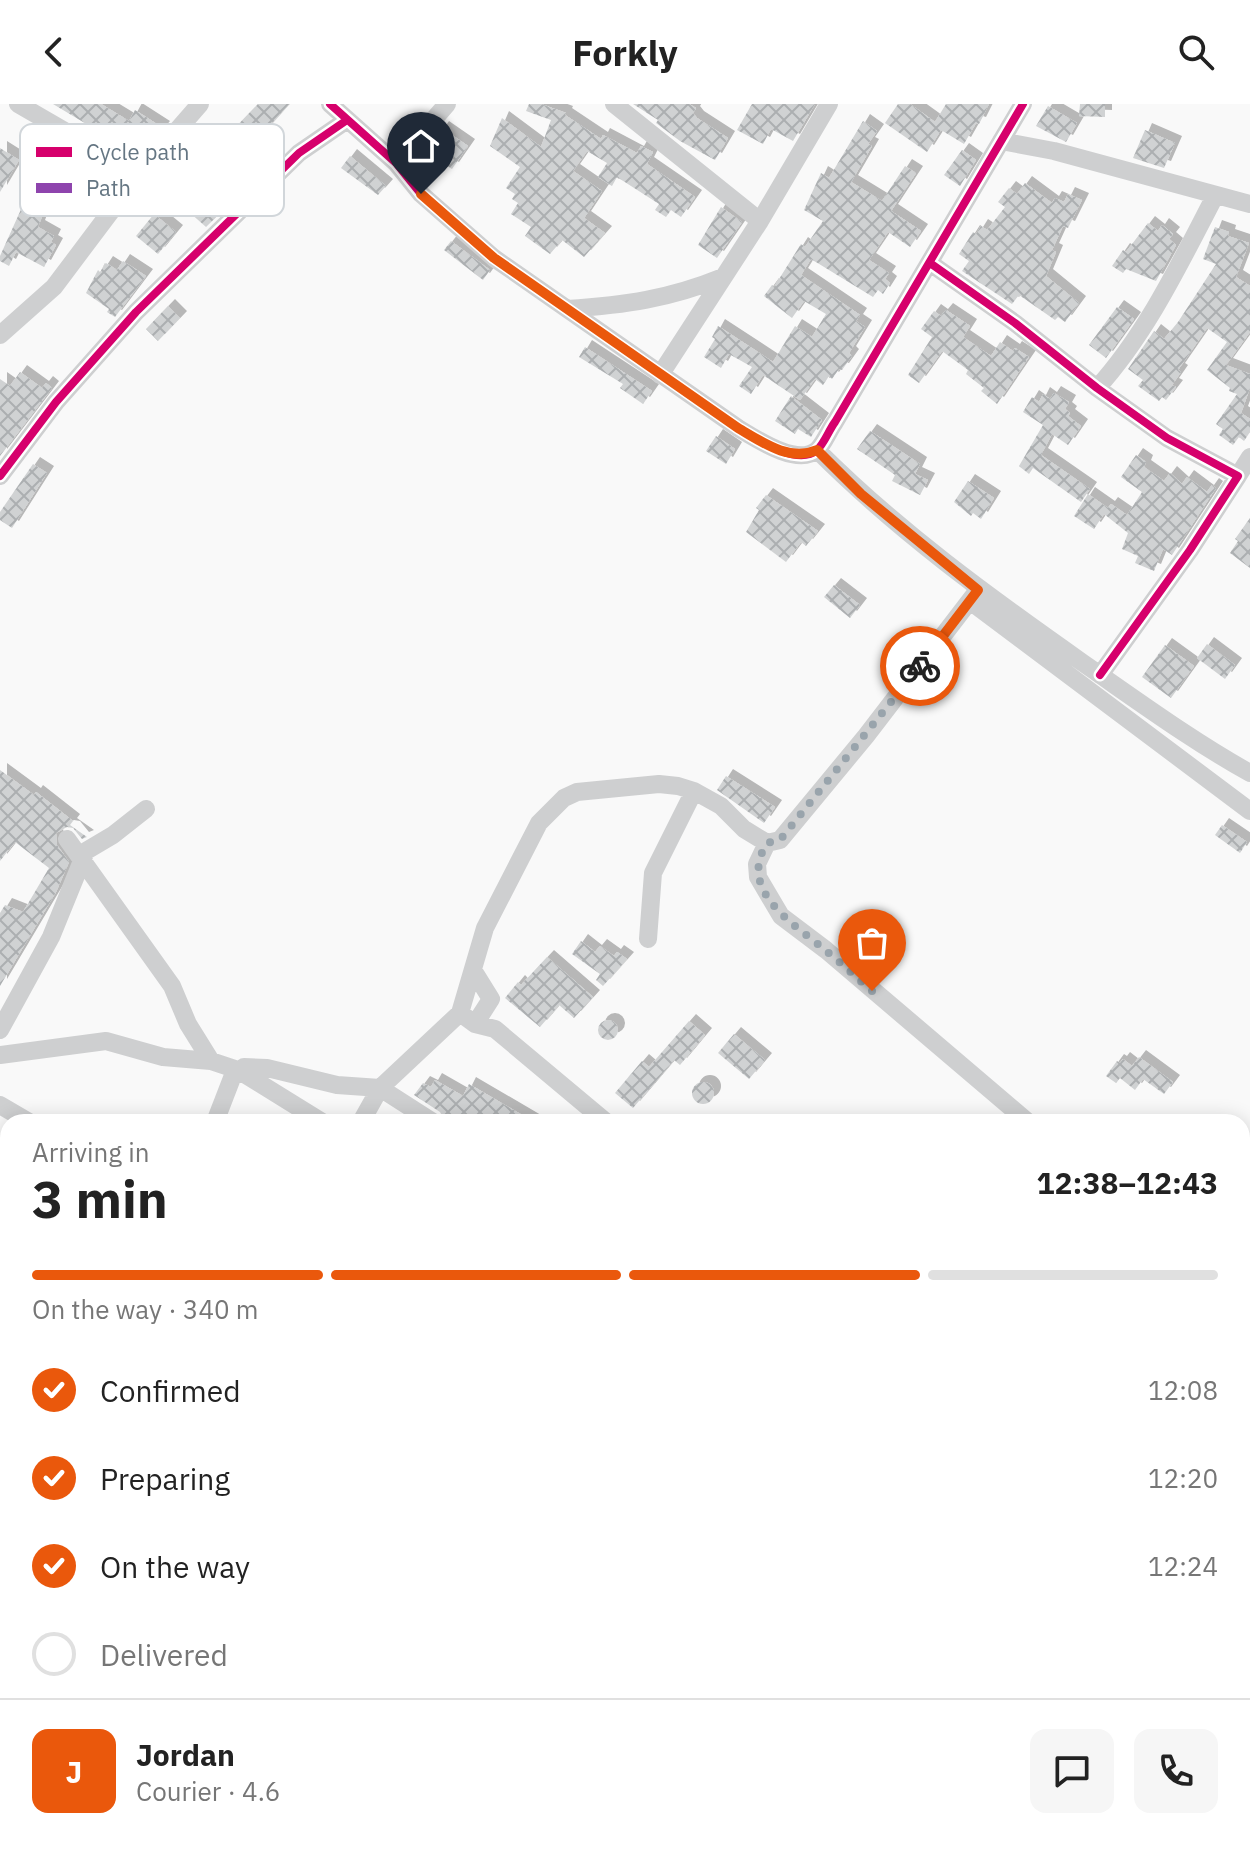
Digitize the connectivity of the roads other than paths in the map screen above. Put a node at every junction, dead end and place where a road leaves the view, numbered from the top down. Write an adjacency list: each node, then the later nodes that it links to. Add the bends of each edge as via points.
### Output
1 (18, 104): 9 (street)
2 (200, 104): 10 (street)
3 (330, 104): 8 (street)
4 (447, 104): 12 (street)
5 (614, 104): 18 (street)
6 (829, 104): 18 (street)
7 (1023, 104): 11 (street)
8 (347, 120): 12 (street); 13 (street)
9 (53, 124)
10 (183, 124)
11 (1001, 141): 14 (street); 19 (street)
12 (396, 163): 21 (street, via 452,223)
13 (284, 168)
14 (1215, 196): 15 (street); 24 (street, via 1122,361)
15 (1250, 204)
16 (107, 216): 22 (street, via 54,287)
17 (234, 216): 27 (street, via 136,312 56,402)
18 (760, 221): 20 (street)
19 (930, 263): 24 (street); 25 (street)
20 (723, 277): 21 (street, via 657,299); 23 (street)
21 (567, 309): 23 (street)
22 (0, 335)
23 (660, 375): 25 (street, via 775,449 805,455)
24 (1097, 388): 28 (street, via 1167,438)
25 (817, 450): 29 (street)
26 (1250, 457): 28 (street)
27 (0, 476)
28 (1238, 476): 30 (street)
29 (974, 595): 30 (street); 33 (street, via 1080,686); 38 (street, via 780,840)
30 (1100, 675): 31 (street)
31 (1183, 734): 32 (street); 33 (street)
32 (1250, 773)
33 (1214, 784): 36 (street)
34 (694, 791): 38 (street); 40 (street, via 653,873); 41 (street, via 659,784 577,792 539,823 485,928)
35 (146, 809): 39 (street, via 90,848)
36 (1250, 811)
37 (67, 839): 39 (street)
38 (767, 843): 52 (street, via 757,864 758,877 781,916)
39 (82, 860): 42 (street, via 51,937); 44 (street, via 172,986)
40 (648, 939)
41 (467, 1019): 46 (street); 51 (street, via 495,1029)
42 (0, 1030)
43 (0, 1055): 44 (street, via 106,1041 163,1057)
44 (211, 1061): 45 (street)
45 (238, 1070): 46 (street, via 267,1068 337,1085); 47 (street); 48 (street)
46 (380, 1088): 49 (street); 50 (street)
47 (218, 1114)
48 (309, 1114)
49 (365, 1114)
50 (421, 1114)
51 (596, 1114)
52 (1019, 1114)

